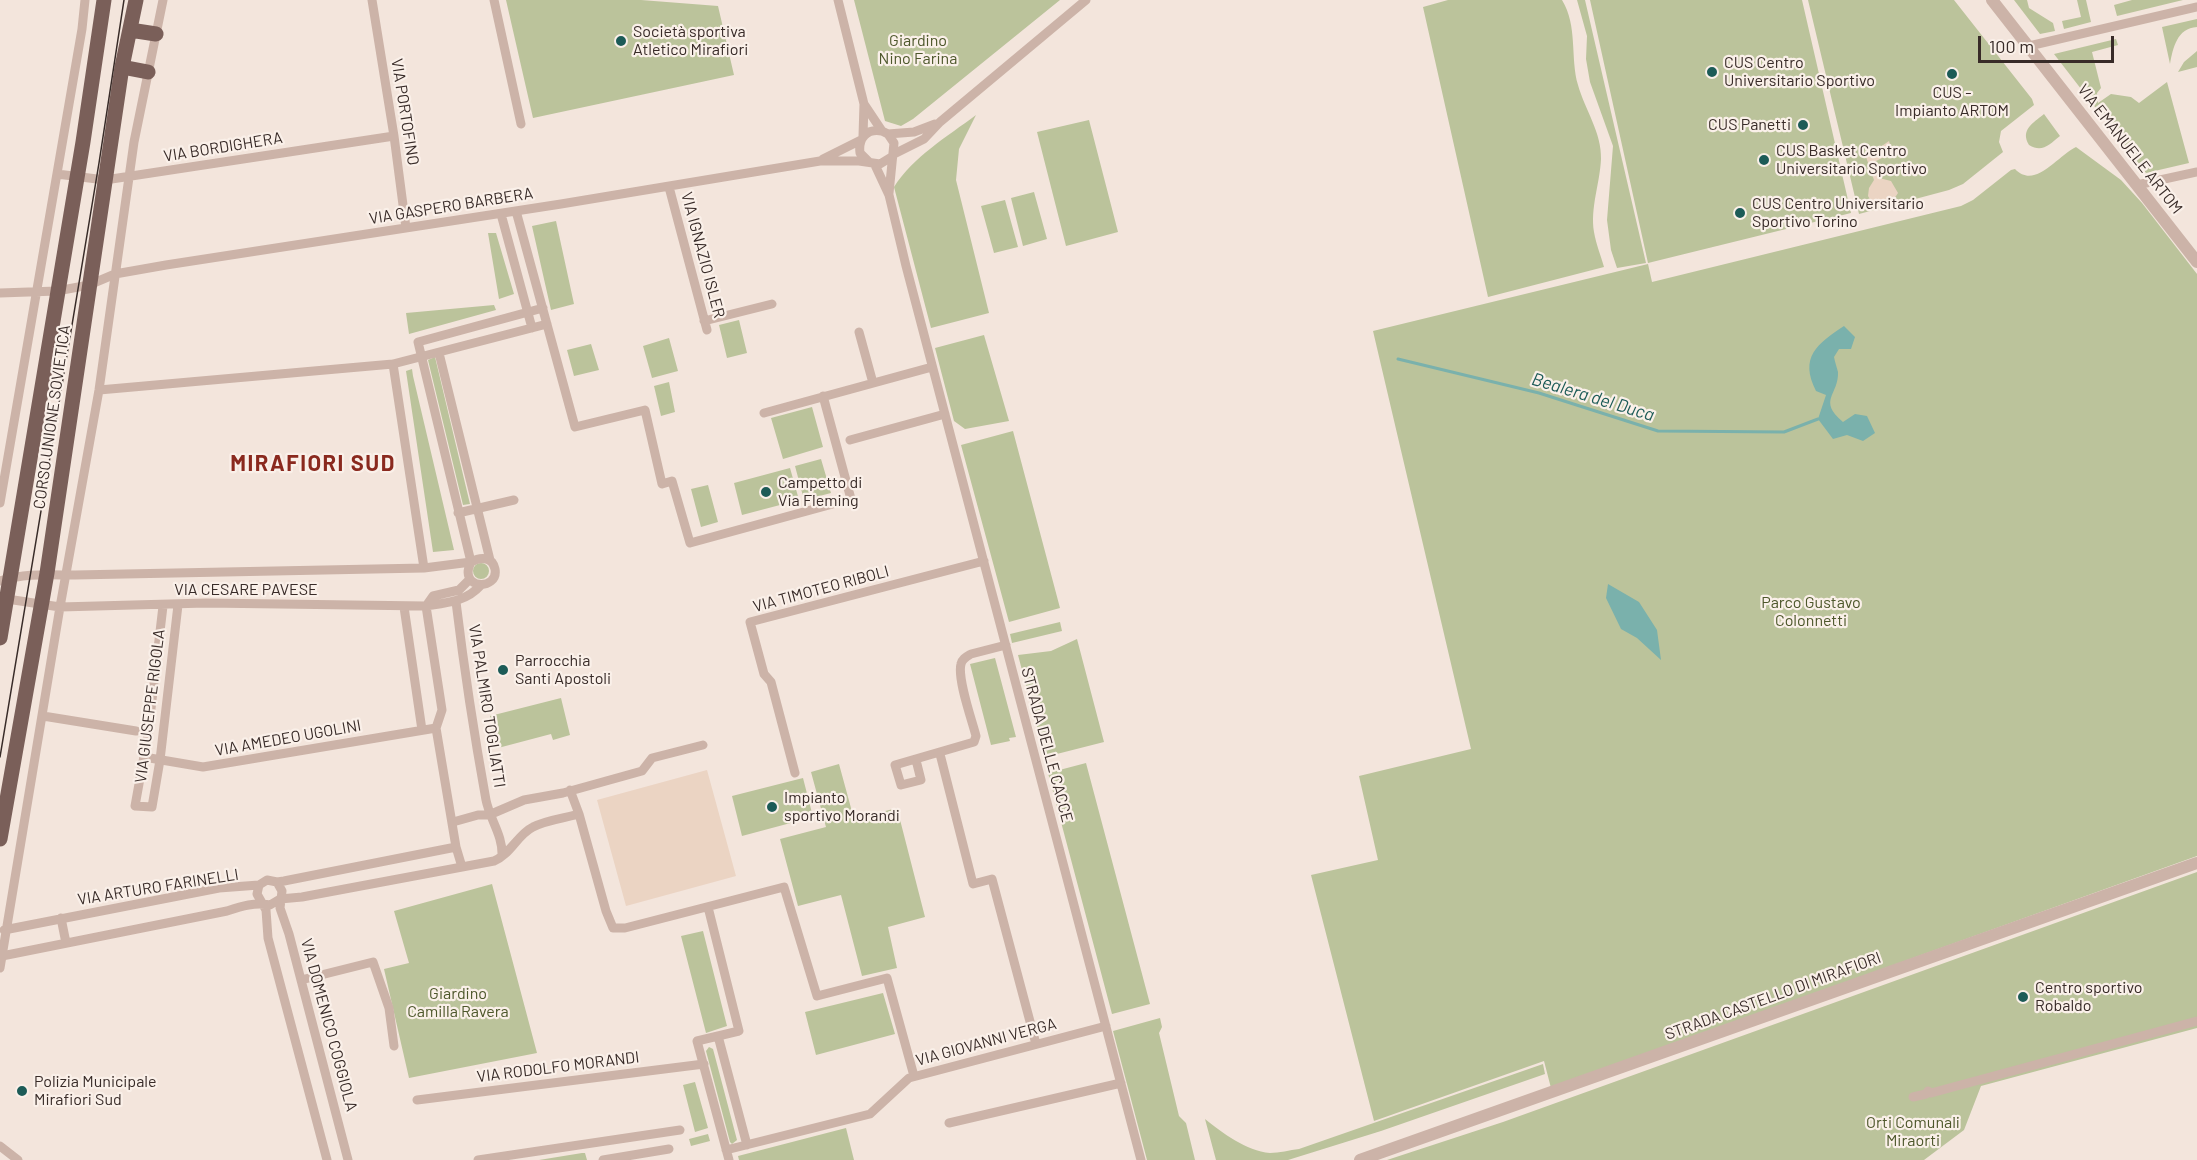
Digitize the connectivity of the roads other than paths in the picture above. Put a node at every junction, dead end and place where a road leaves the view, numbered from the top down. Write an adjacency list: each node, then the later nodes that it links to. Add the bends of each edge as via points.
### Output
1 (85, 0): 26 (street, CORSO UNIONE SOVIETICA)
2 (104, 0): 28 (main road, CORSO UNIONE SOVIETICA)
3 (136, 0): 11 (main road, CORSO UNIONE SOVIETICA)
4 (164, 0): 12 (street)
5 (372, 0): 20 (street, VIA PORTOFINO)
6 (494, 0): 18 (street)
7 (838, 0): 16 (street, STRADA DELLE CACCE)
8 (1086, 0): 17 (street)
9 (1992, 0): 13 (street, VIA EMANUELE ARTOM)
10 (2197, 7): 13 (street)
11 (130, 30): 12 (main road); 14 (main road, CORSO UNIONE SOVIETICA)
12 (156, 34): 15 (street)
13 (2029, 46): 30 (street, VIA EMANUELE ARTOM)
14 (123, 67): 15 (main road); 29 (main road, CORSO UNIONE SOVIETICA)
15 (148, 72): 27 (street)
16 (864, 104): 19 (street, STRADA DELLE CACCE); 21 (street, STRADA DELLE CACCE)
17 (940, 122): 19 (street, via 914,132); 22 (street, via 924,140)
18 (521, 124)
19 (885, 132): 21 (street, via 872,130); 22 (street, STRADA DELLE CACCE, via 894,143)
20 (394, 136): 27 (street, VIA BORDIGHERA); 35 (street, VIA PORTOFINO)
21 (862, 138): 23 (street, VIA GASPERO BARBERA); 24 (street, STRADA DELLE CACCE, via 860,153)
22 (893, 155): 24 (street, via 885,162); 32 (street, STRADA DELLE CACCE)
23 (820, 161): 24 (street, VIA GASPERO BARBERA); 31 (street, VIA GASPERO BARBERA)
24 (873, 164): 32 (street, STRADA DELLE CACCE)
25 (2197, 172): 30 (street)
26 (57, 174): 28 (street, VIA BORDIGHERA); 40 (street, CORSO UNIONE SOVIETICA)
27 (129, 176): 29 (street, VIA BORDIGHERA); 37 (street)
28 (77, 177): 29 (street, VIA BORDIGHERA); 39 (main road, CORSO UNIONE SOVIETICA)
29 (105, 180): 38 (main road, CORSO UNIONE SOVIETICA)
30 (2137, 185): 36 (street, VIA EMANUELE ARTOM)
31 (669, 187): 33 (street, VIA GASPERO BARBERA); 42 (street, VIA IGNAZIO ISLER, via 706,326)
32 (889, 195): 51 (street, STRADA DELLE CACCE)
33 (516, 211): 34 (street, VIA GASPERO BARBERA); 43 (street)
34 (501, 214): 35 (street, VIA GASPERO BARBERA); 44 (street)
35 (406, 228): 37 (street, VIA GASPERO BARBERA)
36 (2197, 262)
37 (115, 274): 38 (street, VIA GASPERO BARBERA); 53 (street)
38 (89, 285): 39 (street, VIA GASPERO BARBERA); 66 (main road, CORSO UNIONE SOVIETICA)
39 (57, 291): 40 (street, VIA GASPERO BARBERA); 68 (main road, CORSO UNIONE SOVIETICA)
40 (37, 292): 41 (street, VIA GASPERO BARBERA); 59 (street, CORSO UNIONE SOVIETICA)
41 (0, 293)
42 (772, 304)
43 (543, 308): 44 (street); 45 (street)
44 (527, 312): 46 (street); 49 (street, via 418,342)
45 (547, 324): 46 (street); 54 (street, via 575,427 645,410 662,484 672,481 690,543 851,499)
46 (532, 328): 48 (street)
47 (859, 332): 52 (street)
48 (438, 353): 49 (street); 60 (street)
49 (420, 357): 50 (street); 61 (street)
50 (393, 364): 53 (street); 65 (street)
51 (932, 367): 52 (street); 56 (street, STRADA DELLE CACCE)
52 (873, 383): 54 (street)
53 (99, 390): 67 (street)
54 (824, 396): 55 (street)
55 (764, 413)
56 (945, 414): 57 (street); 63 (street, STRADA DELLE CACCE)
57 (850, 440)
58 (514, 500): 60 (street)
59 (0, 503)
60 (476, 508): 61 (street); 62 (street)
61 (458, 513): 64 (street)
62 (490, 560): 64 (street, via 478,558); 70 (street, via 495,568 494,577)
63 (984, 561): 80 (street, STRADA DELLE CACCE); 90 (street, VIA TIMOTEO RIBOLI, via 750,622)
64 (471, 562): 65 (street, VIA CESARE PAVESE); 69 (street)
65 (424, 568): 67 (street, VIA CESARE PAVESE)
66 (47, 573): 67 (street, VIA CESARE PAVESE); 68 (street, VIA CESARE PAVESE); 73 (main road, CORSO UNIONE SOVIETICA)
67 (65, 575): 77 (street)
68 (5, 579): 71 (main road, CORSO UNIONE SOVIETICA)
69 (470, 579): 70 (street); 76 (street, via 459,590 433,596)
70 (481, 585): 72 (street, VIA CESARE PAVESE)
71 (6, 599): 73 (street, VIA CESARE PAVESE); 79 (main road, CORSO UNIONE SOVIETICA)
72 (456, 602): 76 (street, VIA CESARE PAVESE); 93 (street, VIA PALMIRO TOGLIATTI, via 471,721)
73 (42, 605): 77 (street, VIA CESARE PAVESE); 95 (main road, CORSO UNIONE SOVIETICA)
74 (178, 605): 75 (street, VIA CESARE PAVESE); 78 (street, VIA CESARE PAVESE); 88 (street, VIA GIUSEPPE RIGOLA)
75 (163, 606): 77 (street, VIA CESARE PAVESE); 87 (street, VIA GIUSEPPE RIGOLA)
76 (426, 606): 78 (street, VIA CESARE PAVESE); 82 (street, via 442,710)
77 (60, 607): 81 (street)
78 (404, 607): 83 (street)
79 (0, 638)
80 (1006, 645): 86 (street, via 971,654 962,661 961,677 976,740); 112 (street, STRADA DELLE CACCE)
81 (43, 716): 84 (street); 106 (street)
82 (436, 728): 83 (street, VIA AMEDEO UGOLINI); 94 (street)
83 (422, 730): 88 (street, VIA AMEDEO UGOLINI, via 203,768)
84 (136, 731)
85 (703, 745): 91 (street, via 652,758 642,771)
86 (940, 754): 89 (street); 114 (street, via 973,884 992,879)
87 (144, 757): 88 (street, VIA AMEDEO UGOLINI); 88 (street, VIA GIUSEPPE RIGOLA, via 135,806 152,807)
88 (160, 760)
89 (916, 760)
90 (795, 773)
91 (570, 790): 92 (street); 93 (street, via 524,801)
92 (579, 814): 97 (street, VIA ARTURO FARINELLI, via 534,826); 104 (street, via 614,928)
93 (489, 815): 94 (street); 97 (street, via 502,844)
94 (453, 822): 96 (street)
95 (0, 839)
96 (456, 846): 99 (street); 100 (street, VIA ARTURO FARINELLI)
97 (502, 856): 99 (street, VIA ARTURO FARINELLI)
98 (2197, 863): 134 (street, STRADA CASTELLO DI MIRAFIORI)
99 (462, 867): 102 (street, VIA ARTURO FARINELLI)
100 (277, 882): 101 (street, VIA ARTURO FARINELLI, via 267,880); 102 (street, via 282,891)
101 (259, 885): 103 (street, VIA ARTURO FARINELLI, via 257,894); 105 (street, VIA ARTURO FARINELLI, via 219,888)
102 (280, 898): 103 (street, VIA ARTURO FARINELLI, via 270,905); 110 (street, VIA DOMENICO COGGIOLA)
103 (262, 902): 107 (street, VIA ARTURO FARINELLI); 128 (street)
104 (708, 907): 113 (street, via 739,1031); 117 (street, via 784,887 817,996 887,978)
105 (61, 918): 106 (street, VIA ARTURO FARINELLI); 107 (street, VIA ARTURO FARINELLI)
106 (3, 930): 108 (street)
107 (66, 943): 108 (street, VIA ARTURO FARINELLI)
108 (1, 955): 109 (street)
109 (0, 968)
110 (301, 980): 115 (street, via 373,962 389,1008); 129 (street, VIA DOMENICO COGGIOLA)
111 (2197, 1021): 119 (street)
112 (1106, 1026): 114 (street, VIA GIOVANNI VERGA); 118 (street, STRADA DELLE CACCE)
113 (718, 1036): 116 (street, via 697,1041); 123 (street)
114 (1036, 1044): 117 (street, VIA GIOVANNI VERGA)
115 (394, 1046)
116 (704, 1064): 120 (street, VIA RODOLFO MORANDI); 126 (street)
117 (914, 1076): 123 (street, VIA GIOVANNI VERGA, via 870,1114)
118 (1121, 1083): 121 (street); 133 (street, STRADA DELLE CACCE)
119 (1913, 1097)
120 (417, 1100)
121 (949, 1123)
122 (680, 1130): 130 (street)
123 (747, 1145): 126 (street)
124 (3, 1148): 127 (street)
125 (669, 1149): 131 (street)
126 (726, 1150): 132 (street)
127 (18, 1160)
128 (327, 1160)
129 (348, 1160)
130 (478, 1160)
131 (603, 1160)
132 (729, 1160)
133 (1142, 1160)
134 (1360, 1160)

